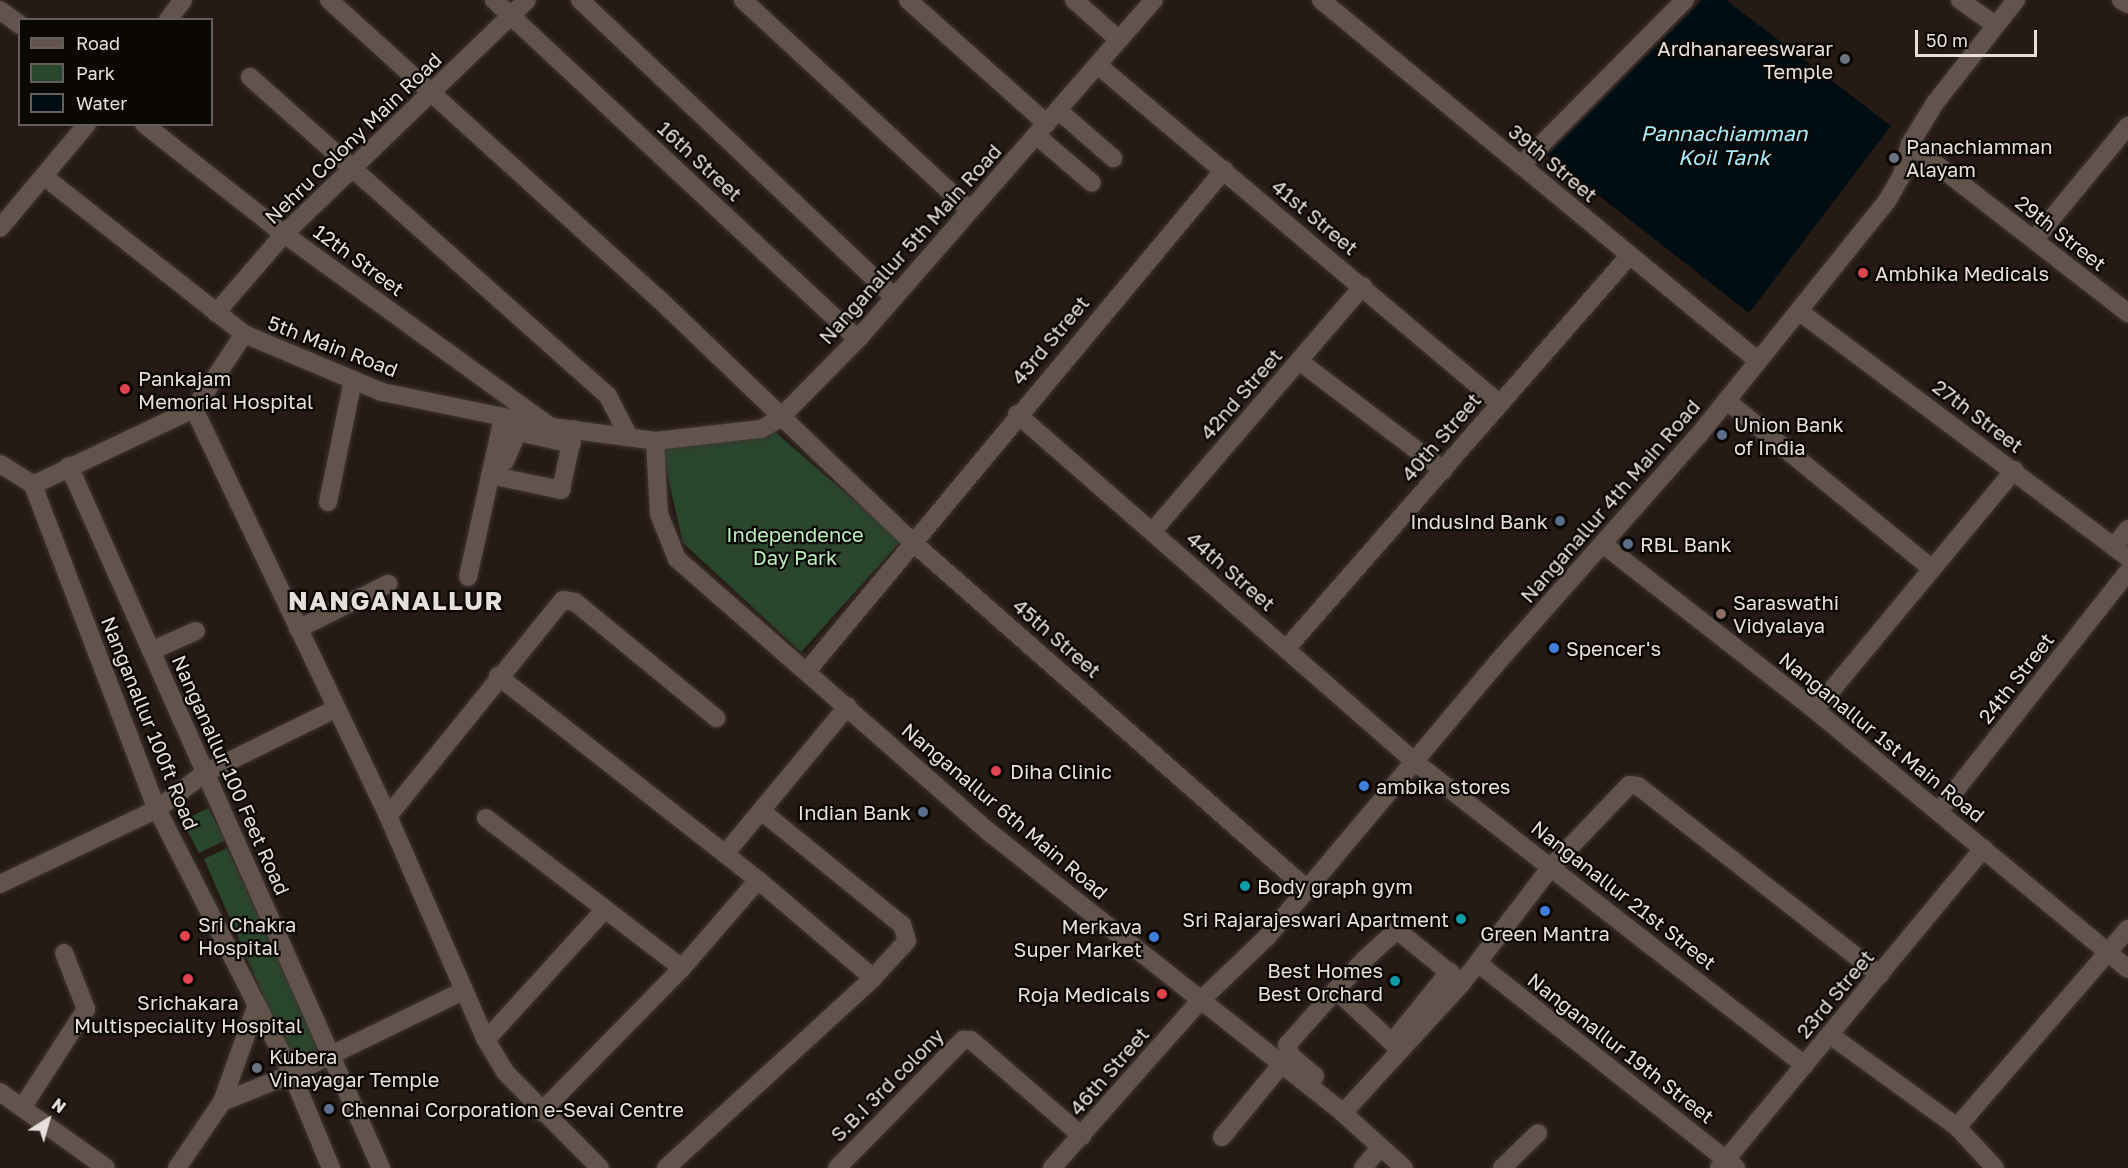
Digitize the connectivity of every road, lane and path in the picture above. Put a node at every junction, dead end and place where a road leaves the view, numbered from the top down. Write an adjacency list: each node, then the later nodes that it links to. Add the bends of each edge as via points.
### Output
1 (183, 0): 19 (street)
2 (329, 0): 25 (street, 45th Street)
3 (494, 0): 18 (street, 16th Street)
4 (527, 0): 18 (street, Nehru Colony Main Road)
5 (580, 0): 43 (street)
6 (742, 0): 37 (street)
7 (908, 0): 29 (street)
8 (1074, 0): 22 (street)
9 (1154, 0): 22 (street, Nanganallur 5th Main Road)
10 (1321, 0): 16 (street, 39th Street)
11 (1684, 0): 32 (street)
12 (1960, 0): 21 (street)
13 (2016, 0): 21 (street, Nanganallur 4th Main Road)
14 (2121, 0): 15 (street)
15 (2128, 4)
16 (1344, 7): 32 (street, 39th Street)
17 (0, 10): 20 (street)
18 (513, 15): 25 (street, Nehru Colony Main Road); 48 (street, 16th Street)
19 (170, 18)
20 (18, 24)
21 (1995, 25): 30 (street, Nanganallur 4th Main Road)
22 (1119, 40): 23 (street, Nanganallur 5th Main Road)
23 (1100, 67): 29 (street, Nanganallur 5th Main Road); 34 (street, 41st Street)
24 (250, 77): 33 (street)
25 (433, 91): 33 (street, Nehru Colony Main Road); 57 (street, 45th Street, via 660,300)
26 (85, 126): 35 (street)
27 (147, 126): 39 (street, 12th Street)
28 (2128, 126): 40 (street)
29 (1053, 127): 31 (street); 36 (street); 37 (street, Nanganallur 5th Main Road)
30 (1910, 144): 40 (street, 29th Street); 44 (street, Nanganallur 4th Main Road, via 1902,175 1887,201)
31 (1113, 158)
32 (1521, 165): 41 (street, 39th Street)
33 (354, 168): 39 (street, Nehru Colony Main Road); 60 (street, via 608,396)
34 (1224, 170): 42 (street, 41st Street); 55 (street, 43rd Street)
35 (45, 178): 38 (street); 45 (street, 5th Main Road)
36 (1092, 183)
37 (969, 209): 43 (street, Nanganallur 5th Main Road)
38 (0, 228)
39 (284, 234): 45 (street, Nehru Colony Main Road); 58 (street, 12th Street)
40 (2034, 240): 46 (street, 29th Street)
41 (1630, 255): 49 (street, 39th Street); 53 (street, 40th Street)
42 (1363, 286): 50 (street, 42nd Street); 53 (street, 41st Street)
43 (893, 296): 48 (street, Nanganallur 5th Main Road)
44 (1800, 312): 49 (street, Nanganallur 4th Main Road); 65 (street, 27th Street)
45 (216, 313): 47 (street, 5th Main Road)
46 (2128, 313)
47 (244, 334): 51 (street, 5th Main Road); 54 (street)
48 (858, 339): 57 (street, Nanganallur 5th Main Road)
49 (1757, 360): 52 (street, Nanganallur 4th Main Road)
50 (1299, 361): 64 (street); 70 (street, 42nd Street)
51 (354, 380): 56 (street, 5th Main Road); 68 (street)
52 (1727, 401): 72 (street, Nanganallur 4th Main Road); 74 (street)
53 (1500, 404): 64 (street, 40th Street)
54 (194, 409): 63 (street); 78 (street)
55 (1017, 414): 70 (street, 44th Street); 71 (street, 43rd Street)
56 (503, 418): 58 (street, 5th Main Road); 66 (street)
57 (779, 419): 61 (street, Nanganallur 5th Main Road, via 761,429); 71 (street, 45th Street)
58 (552, 427): 59 (street, 5th Main Road)
59 (573, 437): 60 (street, 5th Main Road); 66 (street, via 518,432); 66 (street, via 561,489)
60 (629, 437): 61 (street, 5th Main Road)
61 (656, 441): 82 (street, Nanganallur 6th Main Road, via 659,514 677,559)
62 (0, 464): 67 (street)
63 (69, 466): 67 (street); 81 (street, Nanganallur 100 Feet Road)
64 (1443, 470): 80 (street, 40th Street)
65 (2014, 470): 73 (street, 27th Street); 74 (street)
66 (495, 476): 76 (street)
67 (33, 485): 90 (street, Nanganallur 100ft Road)
68 (328, 502)
69 (2128, 529): 73 (street)
70 (1152, 532): 80 (street, 44th Street)
71 (910, 540): 82 (street, 43rd Street); 100 (street, 45th Street)
72 (1604, 546): 86 (street, Nanganallur 1st Main Road); 88 (street, Nanganallur 4th Main Road)
73 (2121, 552)
74 (1930, 567): 86 (street)
75 (2128, 572): 92 (street, 24th Street)
76 (468, 577)
77 (388, 584): 78 (street)
78 (298, 629): 85 (street)
79 (196, 631): 81 (street)
80 (1286, 649): 88 (street, 44th Street)
81 (151, 651): 89 (street, Nanganallur 100 Feet Road)
82 (807, 671): 84 (street, Nanganallur 6th Main Road)
83 (498, 676): 87 (street, via 553,606 568,599); 93 (street); 96 (street)
84 (848, 706): 91 (street); 113 (street, Nanganallur 6th Main Road, via 989,832)
85 (335, 709): 89 (street); 93 (street)
86 (1815, 710): 92 (street, Nanganallur 1st Main Road)
87 (716, 718)
88 (1415, 762): 97 (street, Nanganallur 21st Street); 100 (street, Nanganallur 4th Main Road)
89 (205, 773): 90 (street); 118 (street, Nanganallur 100 Feet Road)
90 (157, 809): 99 (street); 114 (street, Nanganallur 100ft Road)
91 (761, 811): 96 (street); 110 (street, via 902,925 907,941)
92 (1940, 811): 95 (street, Nanganallur 1st Main Road)
93 (388, 816): 112 (street)
94 (486, 818): 101 (street)
95 (1984, 848): 103 (street, Nanganallur 1st Main Road); 108 (street, 23rd Street)
96 (725, 854): 98 (street)
97 (1551, 867): 105 (street); 108 (street, via 1620,789 1638,786); 120 (street, Nanganallur 21st Street)
98 (758, 880): 106 (street); 110 (street)
99 (0, 884)
100 (1307, 889): 113 (street, Nanganallur 4th Main Road)
101 (605, 909): 106 (street); 116 (street)
102 (2128, 930): 103 (street)
103 (2108, 951): 107 (street, Nanganallur 1st Main Road); 127 (street)
104 (64, 953): 125 (street, via 86,1009)
105 (1479, 964): 109 (street); 132 (street, Nanganallur 19th Street)
106 (682, 968): 126 (street)
107 (2128, 969)
108 (1880, 975): 115 (street, 23rd Street)
109 (1456, 977): 111 (street, via 1397,930); 117 (street)
110 (873, 978): 138 (street)
111 (1336, 990): 117 (street); 124 (street, via 1287,1051)
112 (464, 991): 116 (street); 118 (street)
113 (1199, 1002): 119 (street, Nanganallur 6th Main Road); 129 (street, 46th Street)
114 (256, 1007): 121 (street, Nanganallur 100ft Road); 123 (street)
115 (1830, 1035): 120 (street, 23rd Street); 127 (street)
116 (486, 1040): 126 (street, via 505,1072)
117 (1396, 1047): 124 (street)
118 (330, 1052): 121 (street); 136 (street, Nanganallur 100 Feet Road)
119 (1281, 1065): 124 (street, Nanganallur 6th Main Road); 130 (street)
120 (1804, 1066): 132 (street, 23rd Street)
121 (292, 1074): 123 (street); 135 (street, Nanganallur 100ft Road)
122 (0, 1092): 125 (street)
123 (222, 1102): 134 (street)
124 (1340, 1106): 131 (street, Nanganallur 6th Main Road)
125 (22, 1108): 133 (street)
126 (541, 1112): 137 (street)
127 (1957, 1127): 144 (street)
128 (1538, 1133): 143 (street)
129 (1082, 1136): 139 (street, S.B.I 3rd colony, via 971,1040 963,1040); 140 (street, 46th Street)
130 (1222, 1137)
131 (1378, 1150): 141 (street); 142 (street, Nanganallur 6th Main Road)
132 (1727, 1165)
133 (106, 1168)
134 (177, 1168)
135 (330, 1168)
136 (381, 1168)
137 (600, 1168)
138 (666, 1168)
139 (837, 1168)
140 (1052, 1168)
141 (1363, 1168)
142 (1404, 1168)
143 (1502, 1168)
144 (1995, 1168)

